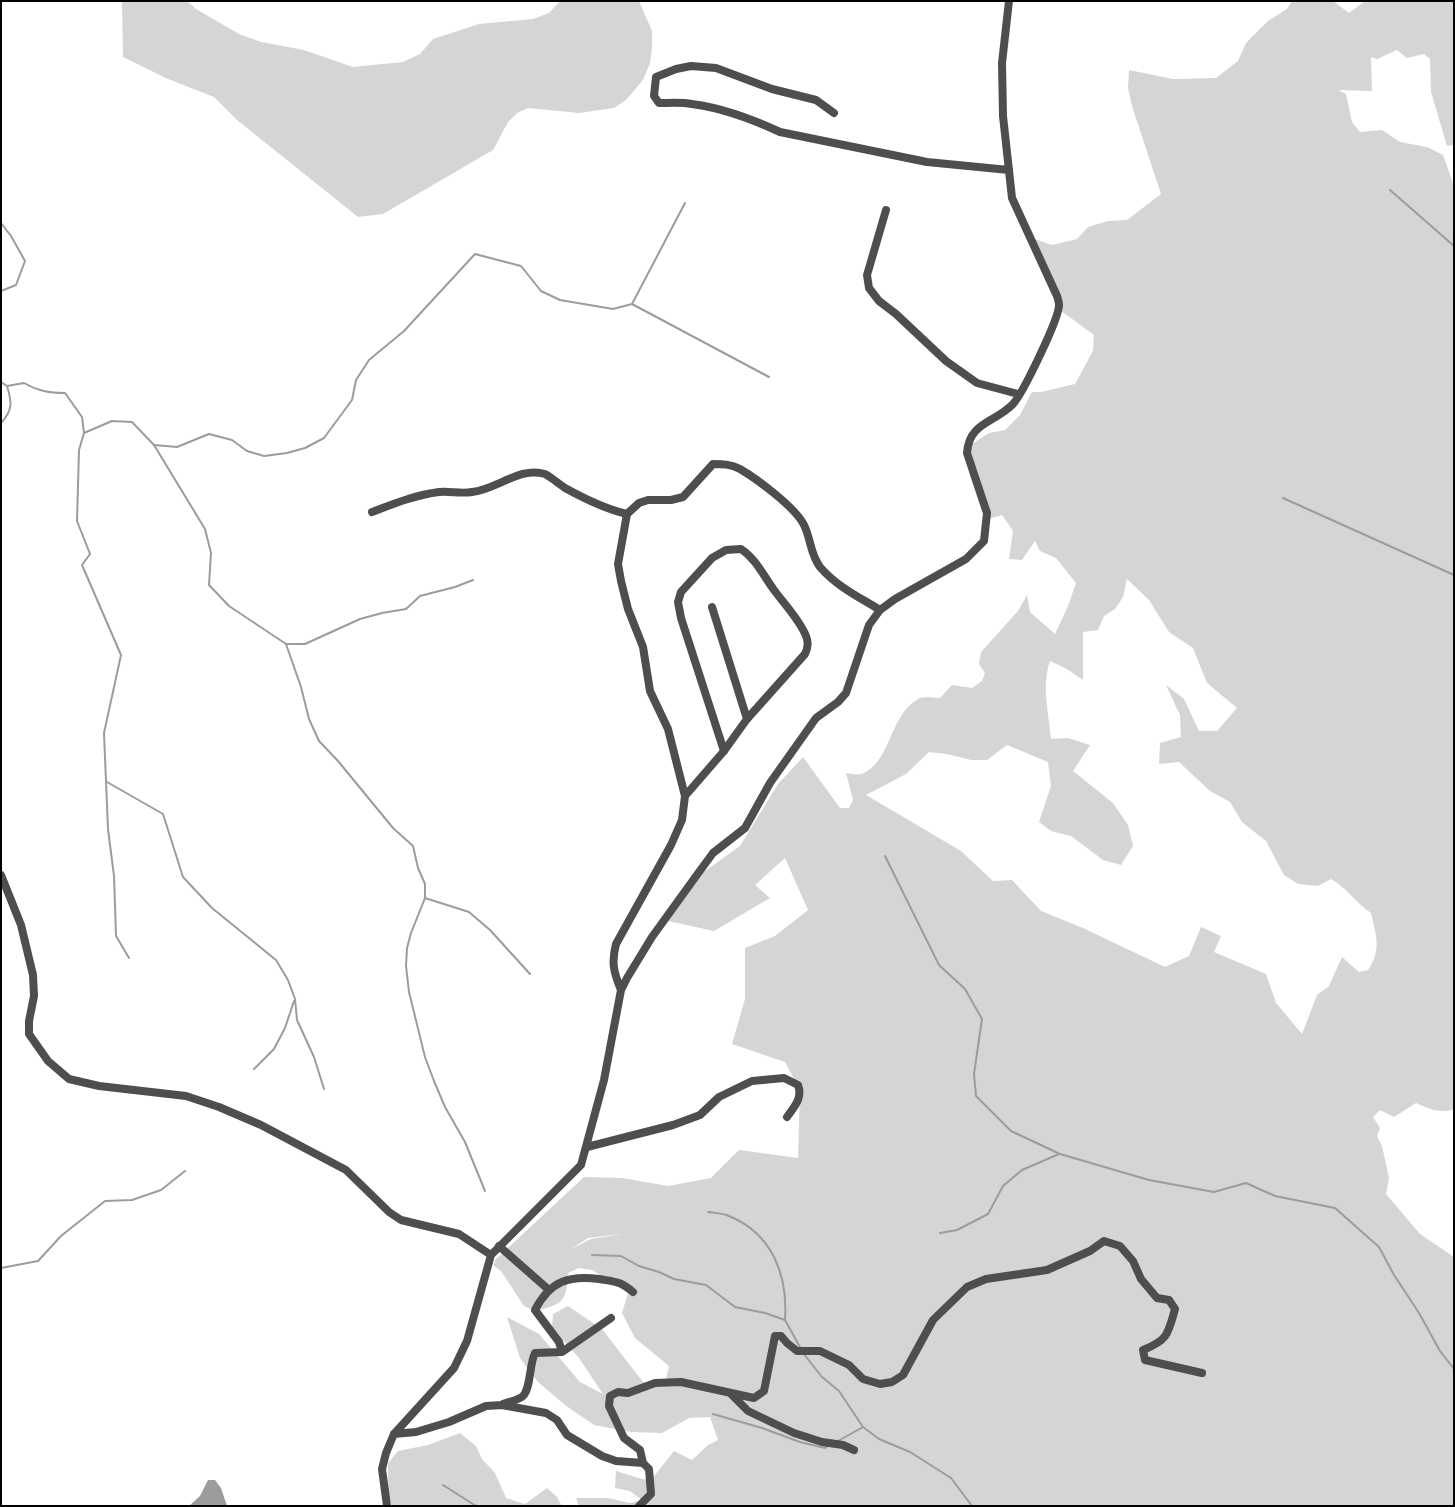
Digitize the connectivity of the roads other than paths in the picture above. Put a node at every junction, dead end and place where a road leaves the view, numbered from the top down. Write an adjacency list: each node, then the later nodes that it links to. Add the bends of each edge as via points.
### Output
1 (1008, 1): 3 (street, via 1002,63 1003,116)
2 (834, 113): 3 (street, via 816,100 772,89 716,68 676,68 656,77 654,96 659,103 708,107 780,132 927,162)
3 (1009, 170): 5 (street, via 1012,198 1057,296 1059,306 1027,383)
4 (886, 210): 5 (street, via 867,275 869,288 879,301 946,361 977,383)
5 (1018, 394): 9 (street, via 1014,403 972,433 968,442 967,453 987,513 984,541 966,559)
6 (372, 512): 7 (street, via 402,500 439,492 473,492 533,472 546,475 594,503)
7 (626, 514): 9 (street, via 639,503 648,500 670,500 683,496 713,464 726,464 739,469 781,498 804,525 813,558 832,580); 12 (street, via 618,564 621,581 628,609 643,647 650,691 668,729)
8 (712, 607): 10 (street)
9 (880, 610): 14 (street, via 869,625 846,693 816,718 770,782 744,828 713,853 652,937)
10 (747, 719): 11 (street); 11 (street, via 804,654 808,642 797,619 760,568 745,552 737,548 726,550 712,558 681,592 678,602)
11 (724, 751): 12 (street)
12 (685, 796): 14 (street, via 682,820 672,845 616,944 613,966)
13 (1, 874): 18 (street, via 21,925 33,975 34,996 28,1021 29,1034 48,1061 69,1079 99,1086 186,1096 226,1110 261,1125 346,1170 389,1212 402,1220 459,1234)
14 (621, 990): 16 (street, via 604,1080)
15 (787, 1117): 16 (street, via 797,1104 801,1092 798,1085 784,1078 752,1081 719,1097 700,1115 673,1125)
16 (587, 1148): 17 (street, via 581,1165 573,1175)
17 (499, 1246): 18 (street); 19 (street)
18 (491, 1255): 26 (street, via 467,1341 454,1368)
19 (549, 1290): 20 (street, via 566,1279 582,1276 622,1282); 22 (street, via 535,1310 559,1342)
20 (633, 1292)
21 (611, 1318): 22 (street)
22 (562, 1352): 25 (street, via 535,1354 523,1396)
23 (1202, 1373): 24 (street, via 1145,1360 1143,1350 1156,1345 1167,1335 1175,1309 1169,1300 1157,1298 1141,1279 1133,1261 1120,1246 1104,1241 1048,1270 986,1279 967,1288 933,1320 903,1375 892,1382 880,1384 863,1379 849,1365 820,1351 797,1351 781,1336 774,1336 764,1391 754,1398)
24 (730, 1393): 27 (street, via 748,1411 794,1433 822,1442 843,1444); 28 (street, via 681,1382 655,1383 628,1393 618,1392 610,1396 609,1406 624,1438 640,1450)
25 (502, 1405): 26 (street, via 486,1406 449,1422 416,1432); 28 (street, via 546,1413 557,1420 567,1435 602,1456 616,1461)
26 (394, 1434): 29 (street, via 382,1469)
27 (854, 1450)
28 (644, 1463): 30 (street, via 649,1469 651,1494)
29 (387, 1506)
30 (639, 1506)

